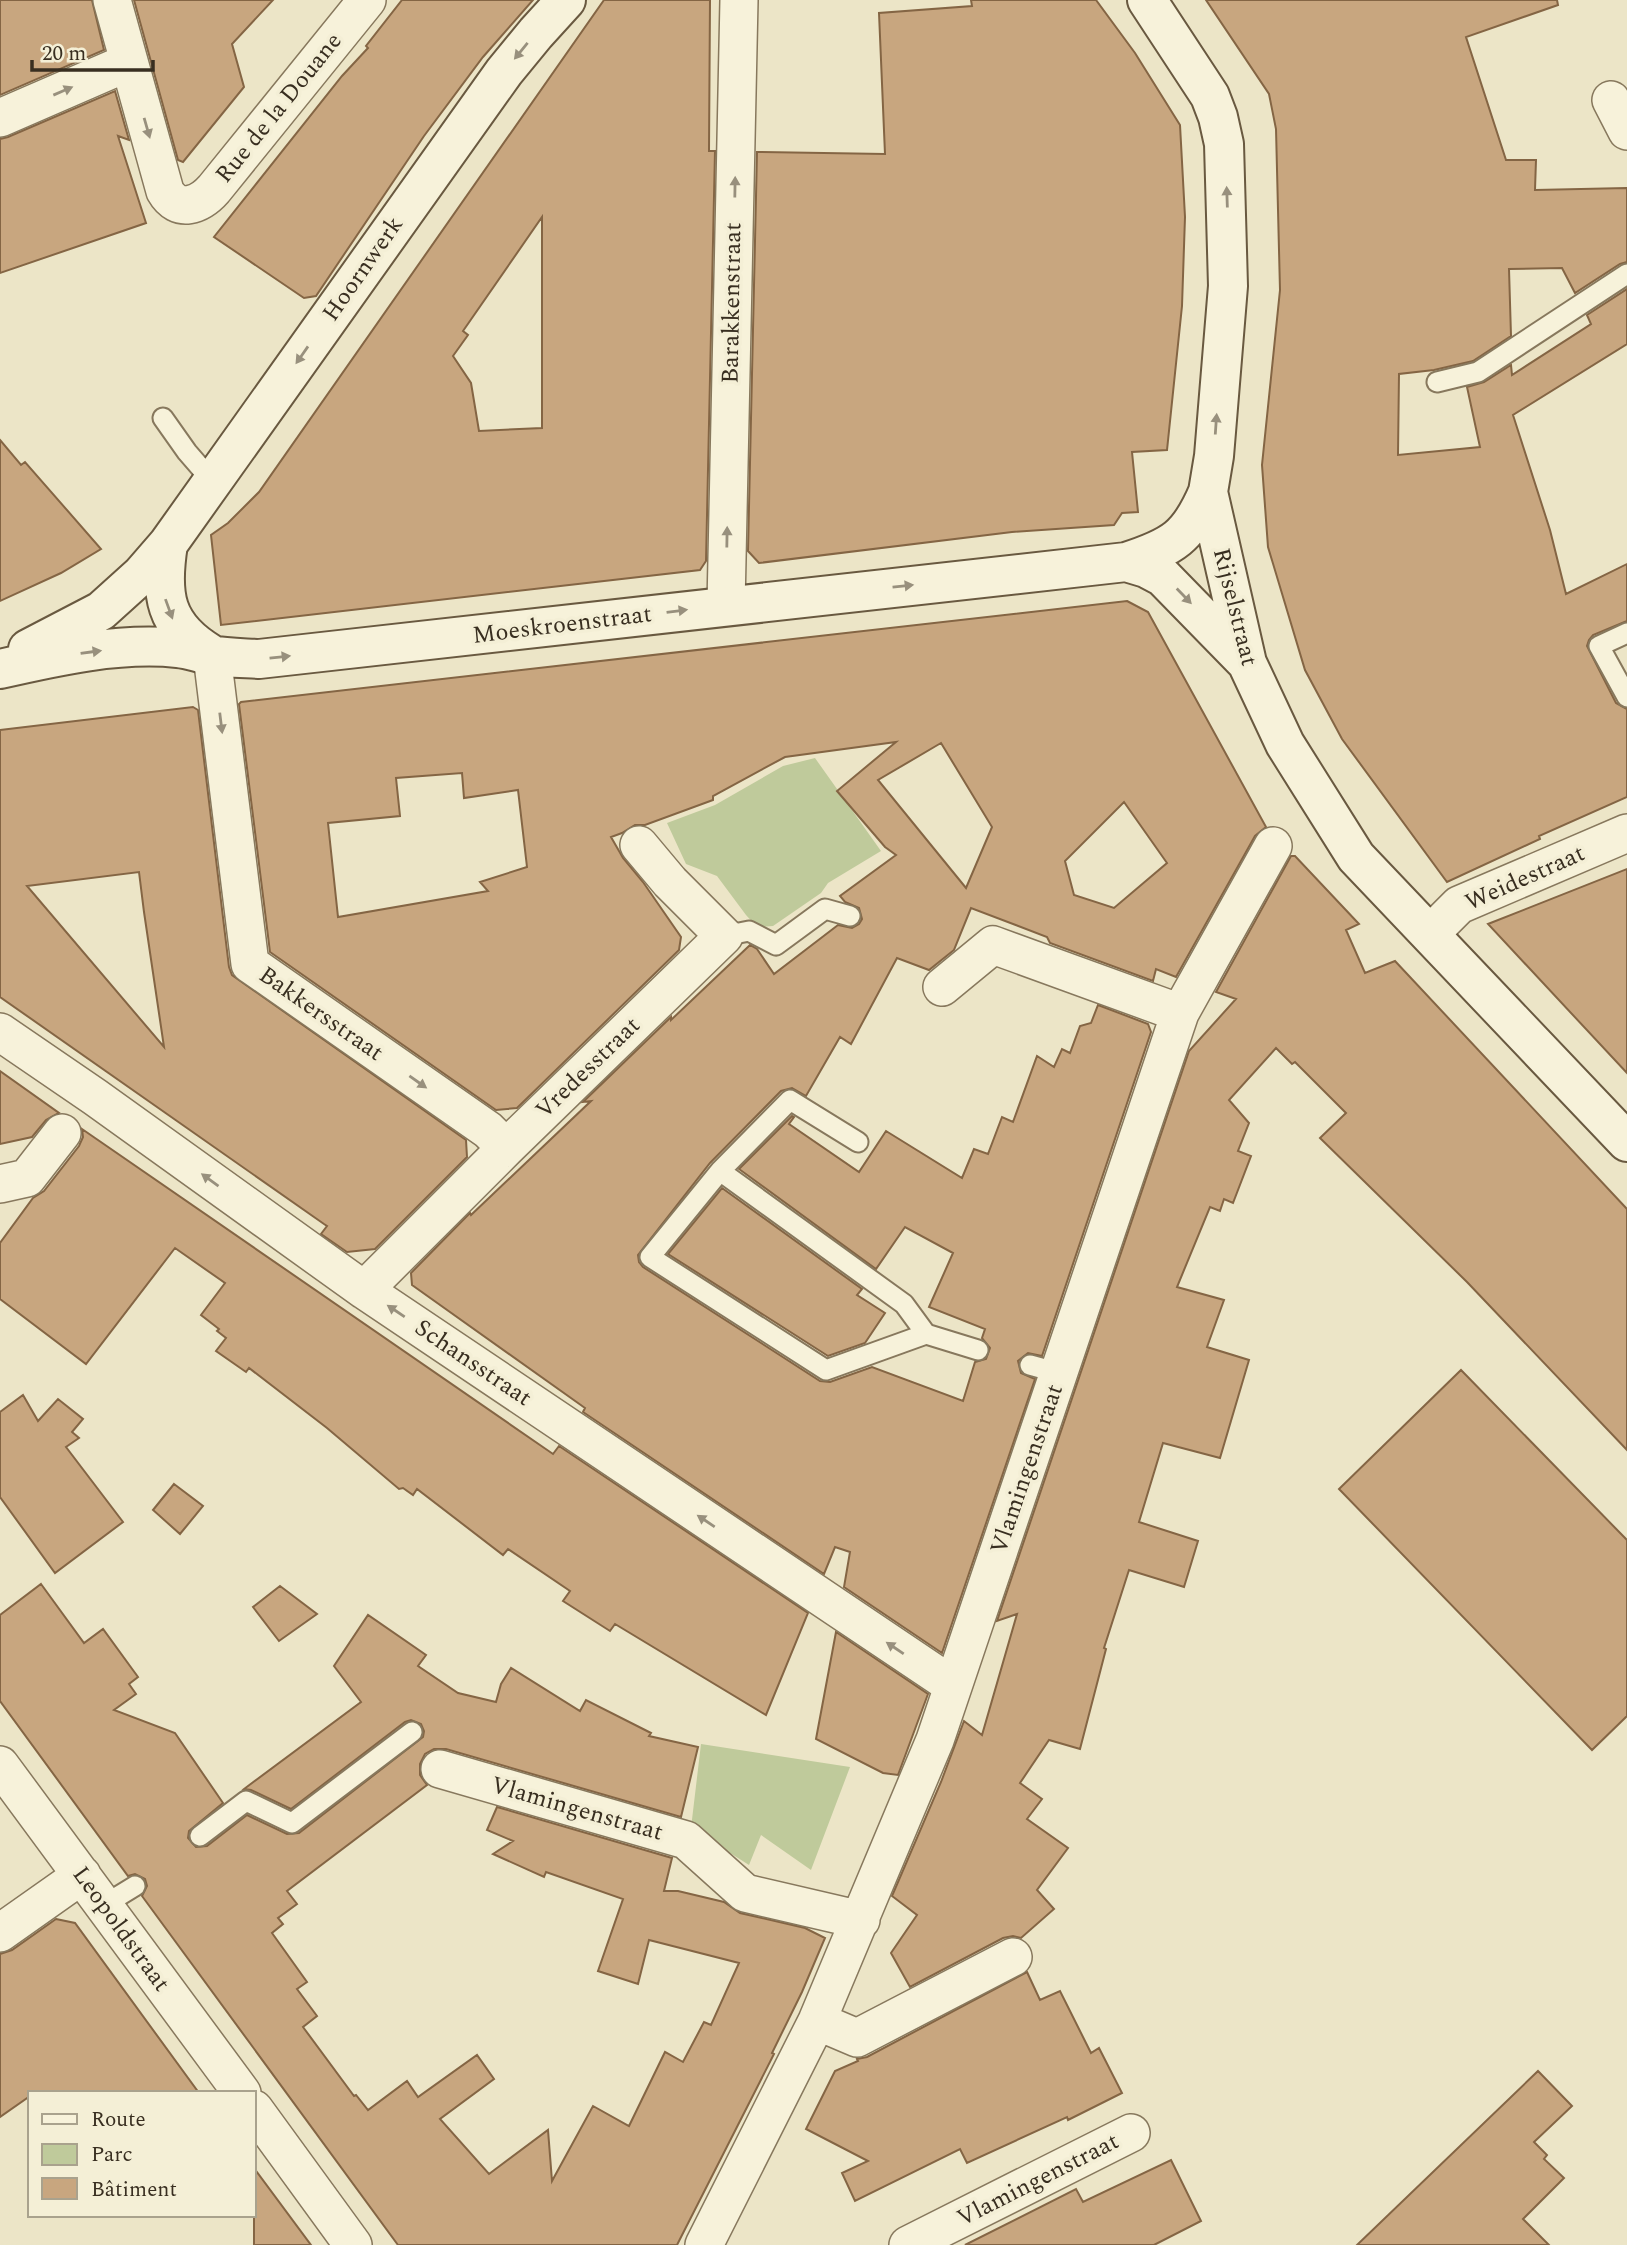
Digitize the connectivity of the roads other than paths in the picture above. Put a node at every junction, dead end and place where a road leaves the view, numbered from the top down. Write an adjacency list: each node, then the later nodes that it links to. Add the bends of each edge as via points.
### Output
1 (112, 0): 6 (street)
2 (366, 0): 6 (street, Rue de la Douane, one-way to 2, via 165,191 173,202 185,206 198,203)
3 (566, 0): 11 (street, Hoornwerk, one-way to 11, via 504,72)
4 (739, 0): 15 (street, Barakkenstraat, one-way to 4)
5 (1147, 0): 12 (street, Rijselstraat, one-way to 5, via 1228,286 1224,144 1210,96)
6 (129, 62): 7 (street, one-way to 6)
7 (0, 118)
8 (1627, 274): 9 (lane, via 1478,372)
9 (1437, 382)
10 (163, 418): 11 (lane)
11 (213, 482): 13 (street, Hoornwerk)
12 (1208, 492): 14 (street, Moeskroenstraat, via 1188,530 1175,542); 19 (street, Rijselstraat)
13 (168, 544): 17 (street, Hoornwerk, one-way to 17, via 163,572 171,615 192,643); 18 (street, Hoornwerk, via 101,611)
14 (1126, 562): 15 (street, Moeskroenstraat, one-way to 14); 19 (street, Moeskroenstraat, one-way to 19, via 1171,583)
15 (726, 605): 17 (street, Moeskroenstraat, one-way to 15, via 259,659)
16 (1627, 633): 21 (lane, via 1599,646)
17 (212, 655): 20 (street, Moeskroenstraat, one-way to 17, via 120,648 179,648); 34 (street, Bakkersstraat, one-way to 34, via 250,964 488,1130)
18 (0, 662)
19 (1247, 663): 26 (street, Rijselstraat, via 1285,744 1356,857)
20 (0, 669)
21 (1627, 697)
22 (1627, 833): 26 (street, Weidestraat, via 1459,905)
23 (639, 845): 27 (street)
24 (1273, 846): 29 (street, Vlamingenstraat)
25 (850, 916): 27 (lane, via 825,909 776,945 748,931)
26 (1430, 934): 33 (street, Rijselstraat)
27 (724, 936): 34 (street, Vredesstraat)
28 (942, 986): 29 (street, via 993,945)
29 (1180, 1013): 40 (street, Vlamingenstraat, via 1045,1369)
30 (0, 1032): 37 (street, Schansstraat, one-way to 30)
31 (62, 1133): 36 (street, via 27,1178)
32 (858, 1142): 35 (lane, via 790,1100)
33 (1627, 1142)
34 (506, 1148): 37 (street, Vredesstraat)
35 (720, 1171): 38 (lane, via 904,1304); 38 (lane, via 650,1257 826,1370)
36 (0, 1184)
37 (365, 1290): 40 (street, Schansstraat, one-way to 37)
38 (926, 1334): 39 (lane)
39 (978, 1350)
40 (952, 1685): 48 (street, Vlamingenstraat, via 935,1740)
41 (412, 1732): 44 (lane, via 292,1823 246,1801)
42 (0, 1765): 45 (street, Leopoldstraat)
43 (440, 1769): 48 (street, Vlamingenstraat, via 686,1840 745,1893)
44 (200, 1836)
45 (82, 1874): 47 (street, Leopoldstraat); 49 (street)
46 (135, 1886): 47 (lane)
47 (104, 1905): 52 (street, Leopoldstraat)
48 (861, 1920): 51 (street, Vlamingenstraat)
49 (0, 1933)
50 (1013, 1957): 51 (street, via 857,2038)
51 (817, 2021): 56 (street, Vlamingenstraat)
52 (241, 2091)
53 (256, 2112): 55 (street)
54 (1131, 2133): 57 (street, Vlamingenstraat)
55 (353, 2245)
56 (704, 2245)
57 (908, 2245)

